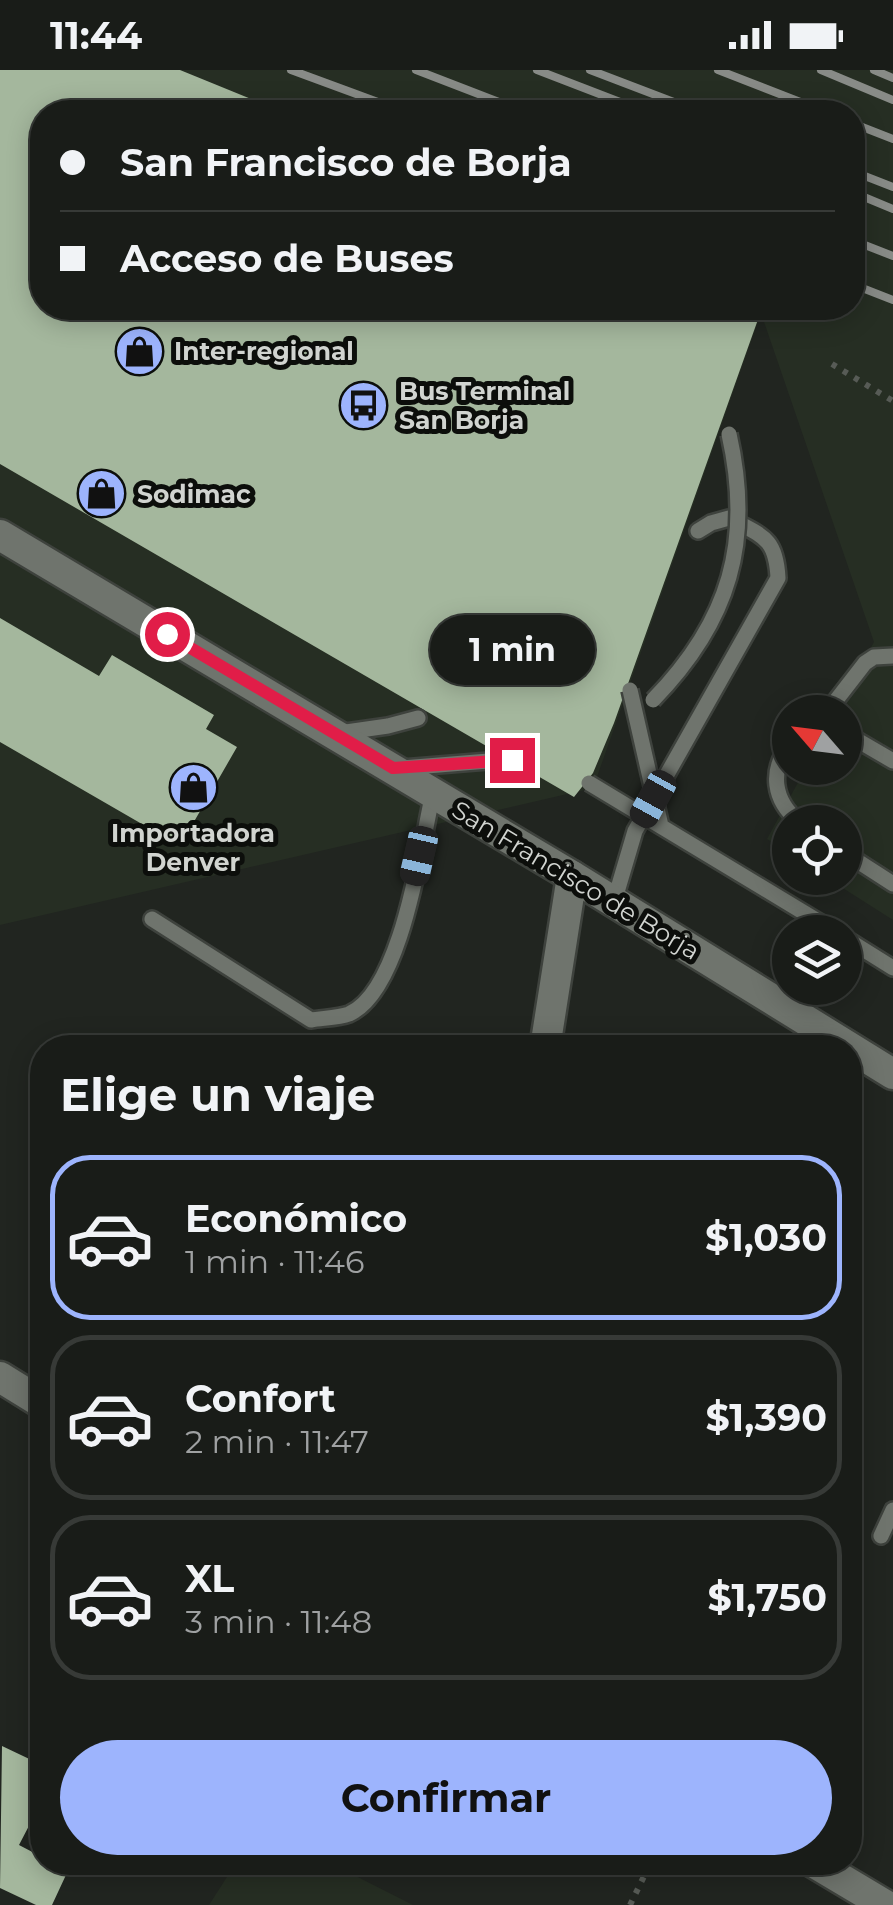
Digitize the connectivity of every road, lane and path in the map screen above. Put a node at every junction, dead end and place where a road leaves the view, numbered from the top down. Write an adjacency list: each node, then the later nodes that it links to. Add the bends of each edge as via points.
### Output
1 (832, 364): 2 (path)
2 (893, 401)
3 (729, 434): 9 (lane, bridge, via 740,506 730,578 700,644)
4 (698, 532): 22 (lane, via 729,518 766,538 774,547 778,578 635,831)
5 (0, 536): 11 (street, San Francisco de Borja)
6 (893, 656): 8 (lane, via 865,663)
7 (630, 690): 18 (lane, bridge)
8 (840, 695)
9 (653, 700)
10 (418, 718): 11 (lane)
11 (334, 734): 15 (street, San Francisco de Borja)
12 (862, 743): 14 (lane)
13 (512, 760): 15 (lane)
14 (893, 761)
15 (393, 768): 17 (street, San Francisco de Borja)
16 (589, 783): 18 (lane, bridge)
17 (433, 793): 20 (street, San Francisco de Borja); 24 (lane, via 398,950 370,998 350,1014 311,1020)
18 (662, 826): 23 (lane, bridge)
19 (862, 864): 21 (lane)
20 (572, 876): 22 (street, San Francisco de Borja); 27 (street)
21 (893, 884)
22 (614, 902): 28 (street, San Francisco de Borja)
23 (808, 915)
24 (152, 920)
25 (862, 949): 26 (lane)
26 (893, 968)
27 (547, 1035)
28 (817, 1035)
29 (862, 1058): 30 (street, San Francisco de Borja)
30 (893, 1074)
31 (0, 1377): 32 (street)
32 (30, 1396)
33 (893, 1510): 34 (lane)
34 (881, 1536)
35 (645, 1875): 37 (path)
36 (835, 1875): 38 (street)
37 (630, 1905)
38 (885, 1905)

